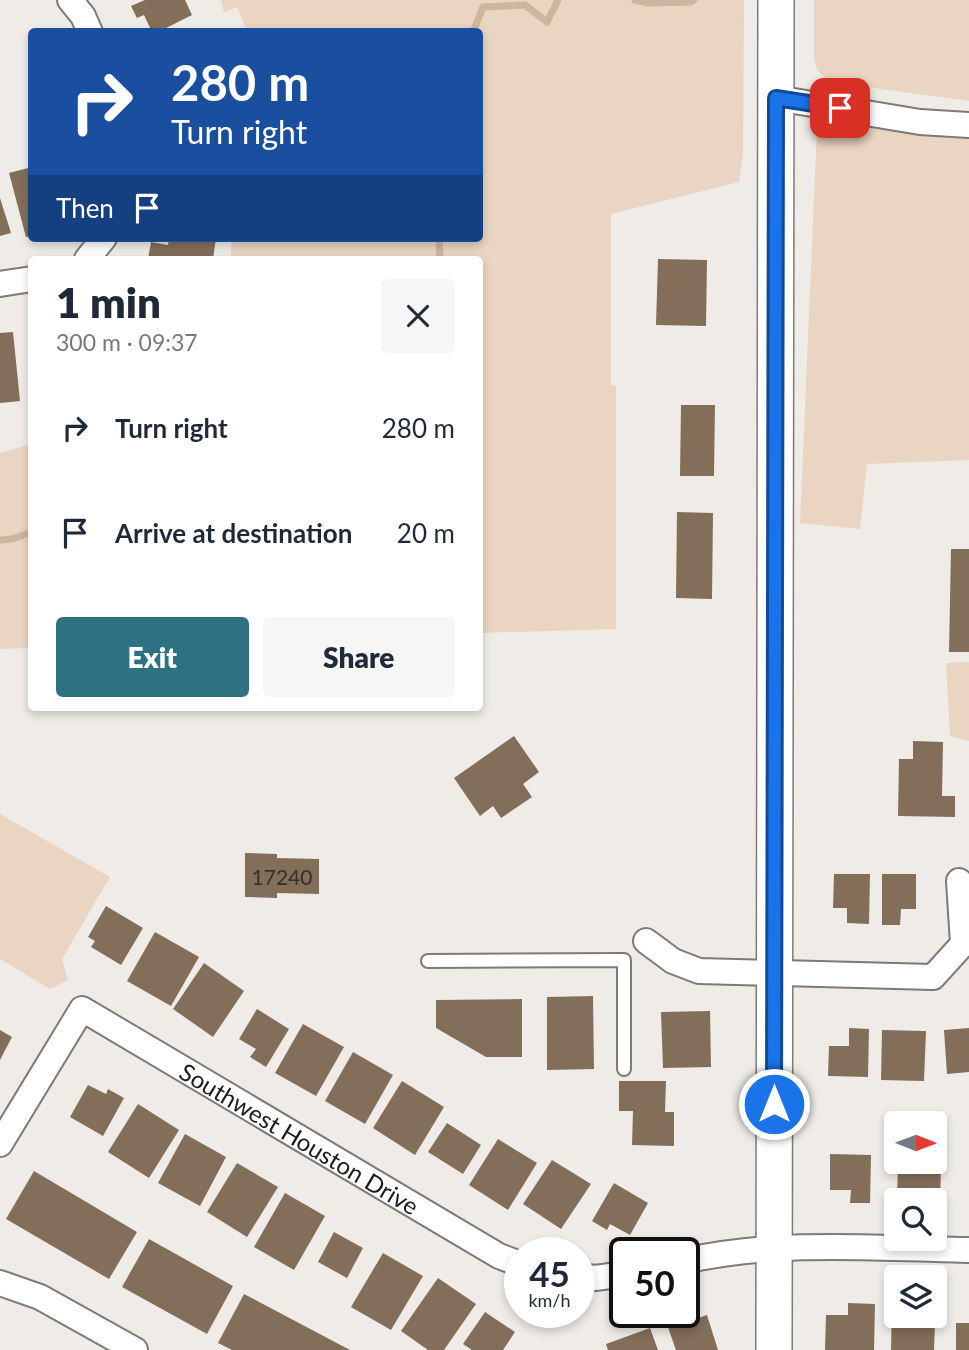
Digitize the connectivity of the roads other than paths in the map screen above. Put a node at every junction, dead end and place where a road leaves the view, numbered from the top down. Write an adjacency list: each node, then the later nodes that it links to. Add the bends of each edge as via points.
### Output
1 (71, 0): 3 (street)
2 (776, 0): 4 (main road)
3 (88, 28)
4 (776, 98): 5 (street, via 920,122); 11 (main road)
5 (969, 125)
6 (28, 280): 7 (street)
7 (0, 284)
8 (959, 881): 11 (street, via 963,944 933,978)
9 (635, 950): 10 (lane); 11 (street, via 699,971); 12 (lane)
10 (428, 961)
11 (774, 972): 14 (main road)
12 (624, 1069)
13 (2, 1136): 17 (street, Southwest Houston Drive, via 82,1009)
14 (774, 1247): 15 (street); 16 (street); 20 (main road)
15 (969, 1250)
16 (700, 1257)
17 (504, 1258)
18 (0, 1283): 19 (street, via 40,1297)
19 (135, 1350)
20 (774, 1350)

